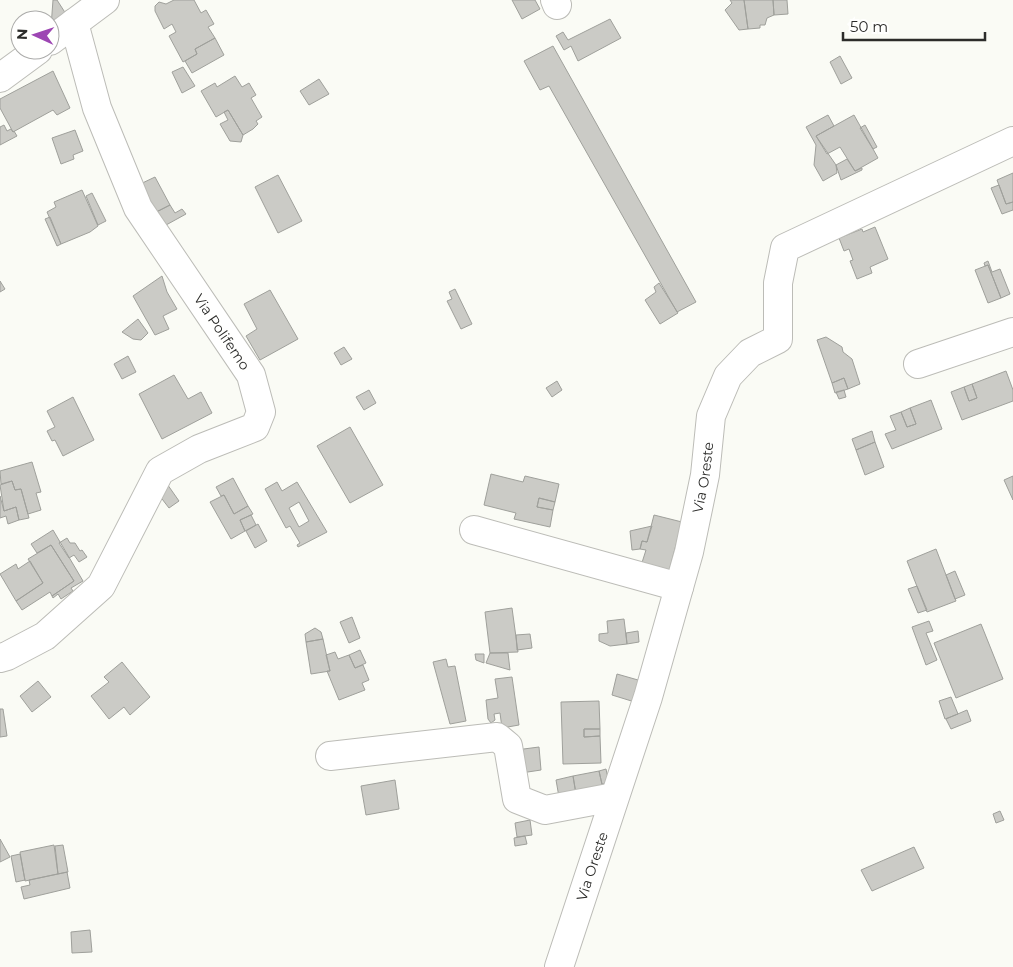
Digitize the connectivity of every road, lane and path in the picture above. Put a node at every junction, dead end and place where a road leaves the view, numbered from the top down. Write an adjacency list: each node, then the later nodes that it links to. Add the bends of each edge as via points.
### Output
1 (105, 0): 2 (street)
2 (74, 23): 3 (street); 11 (street, Via Polifemo, via 96,108 138,208 251,375 261,412 254,427 199,449 160,472 101,586 45,636)
3 (60, 34)
4 (24, 60): 5 (street)
5 (0, 78)
6 (1013, 142): 10 (street, Via Oreste, via 785,248 778,282 778,339 750,354 728,376 711,416 705,475)
7 (1013, 332): 8 (street)
8 (918, 364)
9 (474, 530): 10 (street)
10 (680, 587): 13 (street, Via Oreste)
11 (0, 658)
12 (330, 756): 13 (street, via 497,736 508,746 518,799 546,810)
13 (614, 797): 14 (street, Via Oreste)
14 (558, 967)

